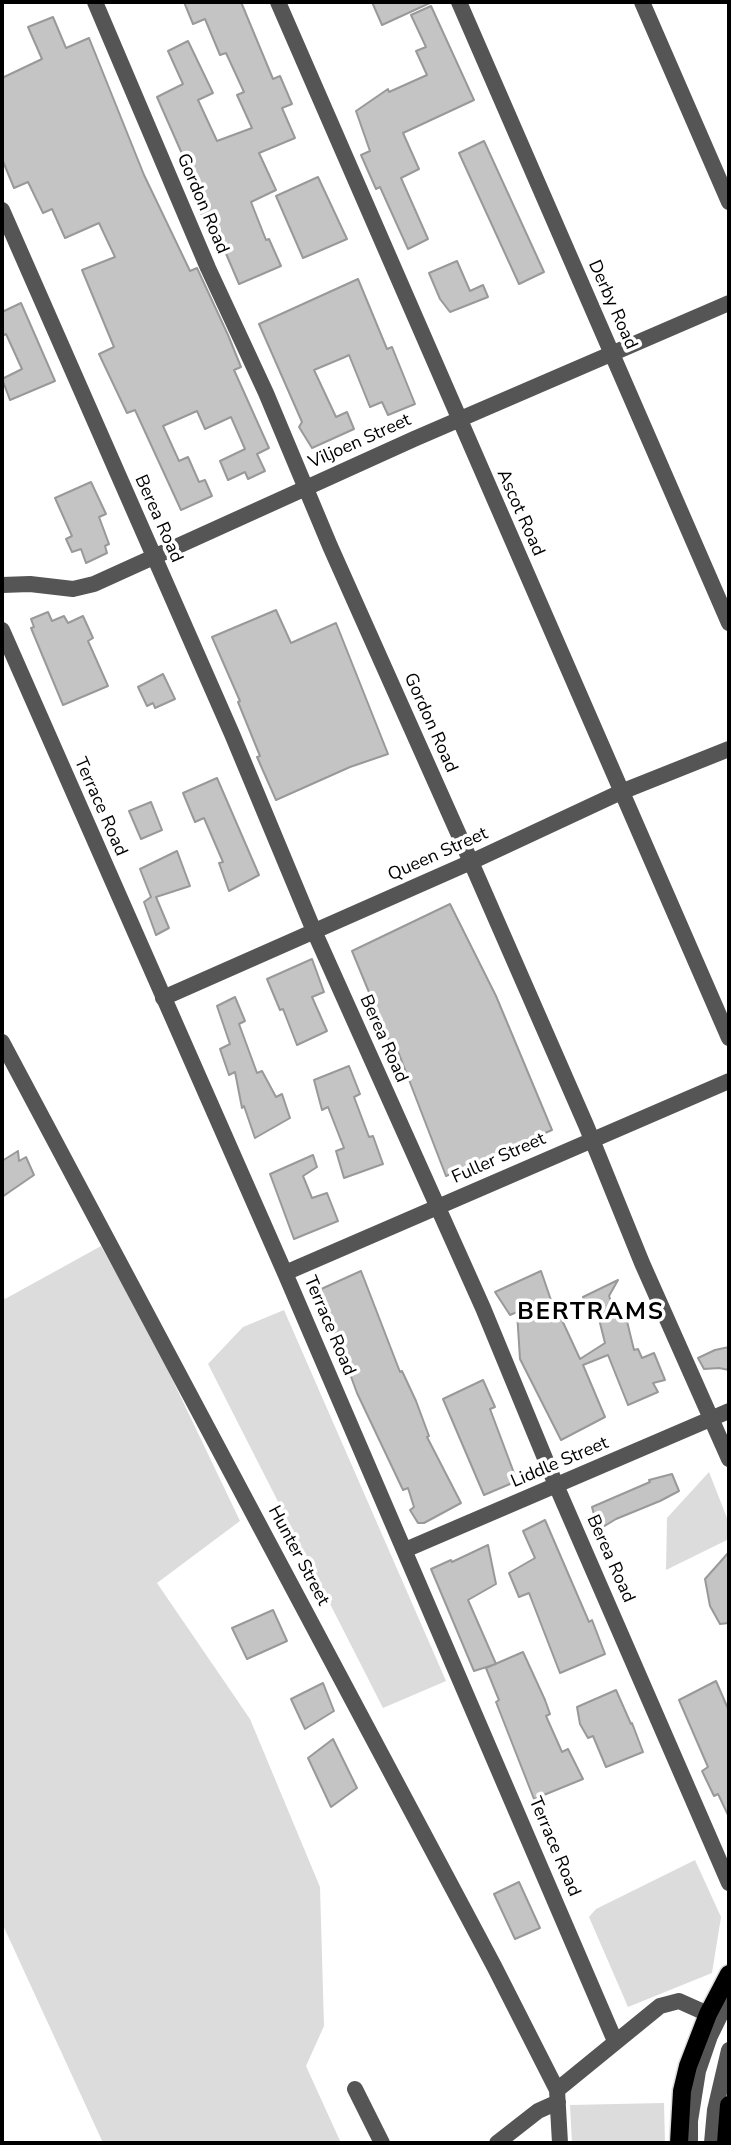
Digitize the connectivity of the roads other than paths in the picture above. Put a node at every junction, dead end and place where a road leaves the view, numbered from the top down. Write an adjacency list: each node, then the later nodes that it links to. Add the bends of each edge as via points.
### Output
1 (95, 2): 10 (street, Gordon Road)
2 (278, 2): 9 (street, Ascot Road)
3 (459, 2): 8 (street, Derby Road)
4 (642, 2): 5 (street)
5 (729, 202)
6 (2, 210): 11 (street, Berea Road)
7 (729, 303): 8 (street, Viljoen Street)
8 (613, 355): 9 (street, Viljoen Street); 13 (street, Derby Road)
9 (459, 420): 10 (street, Viljoen Street); 16 (street, Ascot Road)
10 (306, 488): 11 (street, Viljoen Street); 17 (street, Gordon Road)
11 (153, 556): 12 (street, Viljoen Street, via 83,588); 18 (street, Berea Road)
12 (2, 585)
13 (729, 623)
14 (2, 630): 19 (street, Terrace Road)
15 (729, 749): 16 (street, Queen Street)
16 (621, 792): 17 (street, Queen Street); 20 (street, Ascot Road)
17 (471, 862): 18 (street, Queen Street); 23 (street, Gordon Road)
18 (314, 931): 19 (street, Queen Street); 24 (street, Berea Road)
19 (163, 998): 25 (street, Terrace Road)
20 (729, 1038)
21 (2, 1042): 38 (street, Hunter Street, via 481,1941)
22 (729, 1081): 23 (street, Fuller Street)
23 (592, 1140): 24 (street, Fuller Street); 27 (street, Gordon Road)
24 (436, 1207): 25 (street, Fuller Street); 29 (street, Berea Road)
25 (285, 1273): 30 (street, Terrace Road)
26 (729, 1411): 27 (street, Liddle Street)
27 (712, 1418): 28 (street, Gordon Road); 29 (street, Liddle Street)
28 (729, 1460)
29 (556, 1485): 30 (street, Liddle Street); 31 (street, Berea Road)
30 (405, 1550): 35 (street, Terrace Road)
31 (729, 1884)
32 (729, 1974): 34 (main road)
33 (729, 1997): 44 (street, via 698,2071)
34 (708, 2014): 35 (street, via 678,2001 666,2003); 43 (main road, via 682,2091)
35 (615, 2041): 38 (street)
36 (729, 2050): 45 (street)
37 (355, 2089): 40 (street)
38 (558, 2096): 41 (street); 42 (street)
39 (729, 2105): 46 (main road)
40 (383, 2143)
41 (497, 2143)
42 (560, 2143)
43 (679, 2143)
44 (690, 2143)
45 (712, 2143)
46 (726, 2143)

